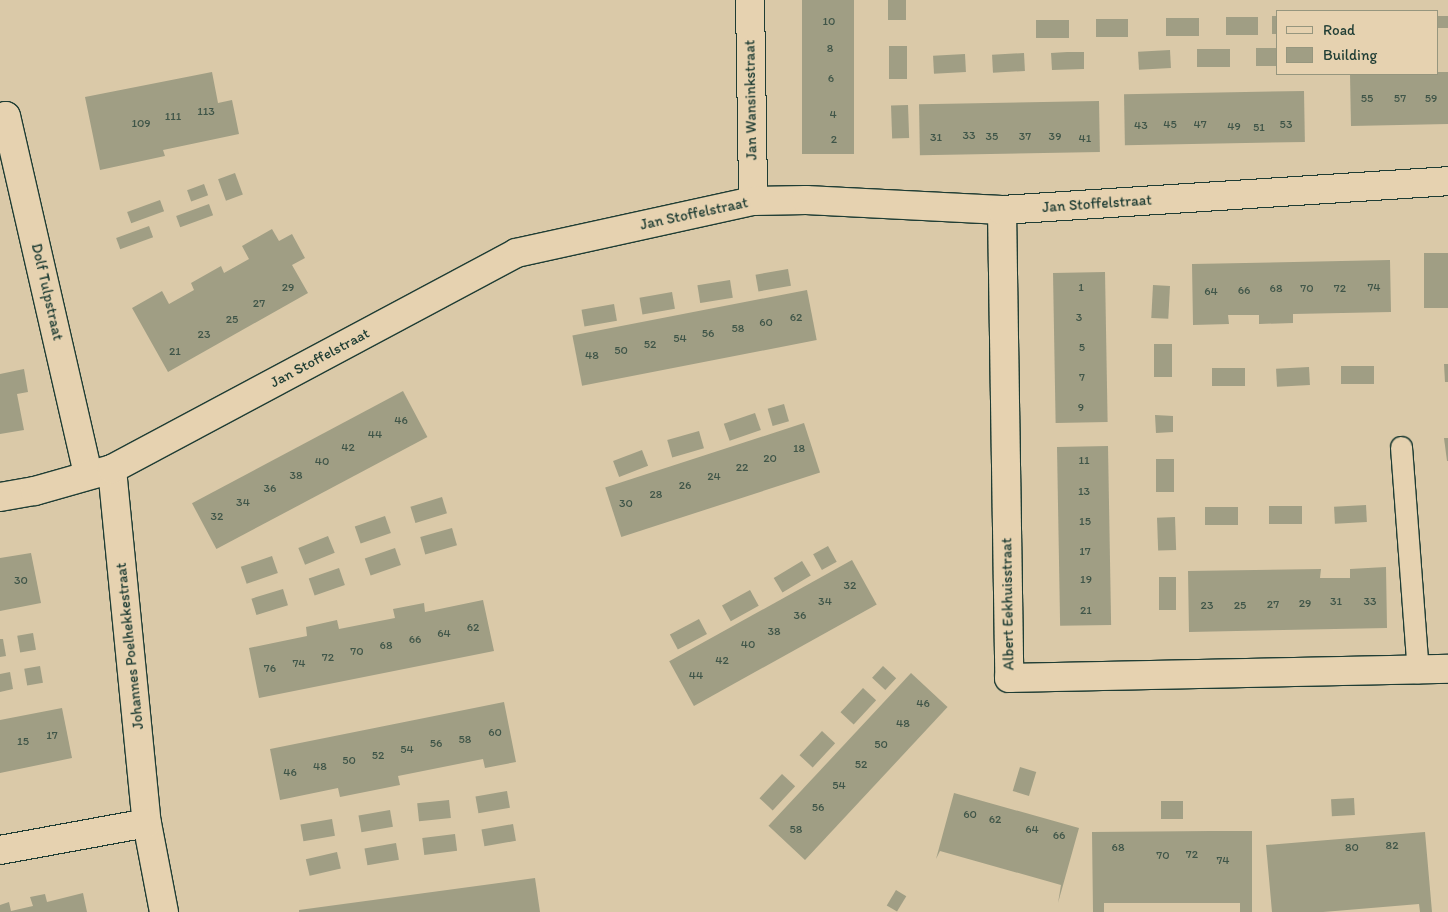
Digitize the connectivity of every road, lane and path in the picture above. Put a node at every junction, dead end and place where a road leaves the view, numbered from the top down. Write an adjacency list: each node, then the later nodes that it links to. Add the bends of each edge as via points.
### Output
1 (750, 0): 4 (street, Jan Wansinkstraat)
2 (0, 118): 7 (street, Dolf Tulpstraat, via 6,116)
3 (1448, 182): 5 (street, Jan Stoffelstraat)
4 (753, 201): 5 (street, Jan Stoffelstraat, via 806,200); 7 (street, Jan Stoffelstraat, via 516,254)
5 (1002, 210): 10 (street, Albert Eekhuisstraat, via 1009,678)
6 (1401, 447): 10 (lane)
7 (100, 472): 8 (street, Jan Stoffelstraat, via 35,491); 11 (street, Johannes Poelhekkestraat)
8 (0, 497)
9 (1448, 669): 10 (street, Albert Eekhuisstraat)
10 (1418, 672)
11 (147, 823): 12 (street); 13 (street, Johannes Poelhekkestraat)
12 (0, 850)
13 (164, 912)

